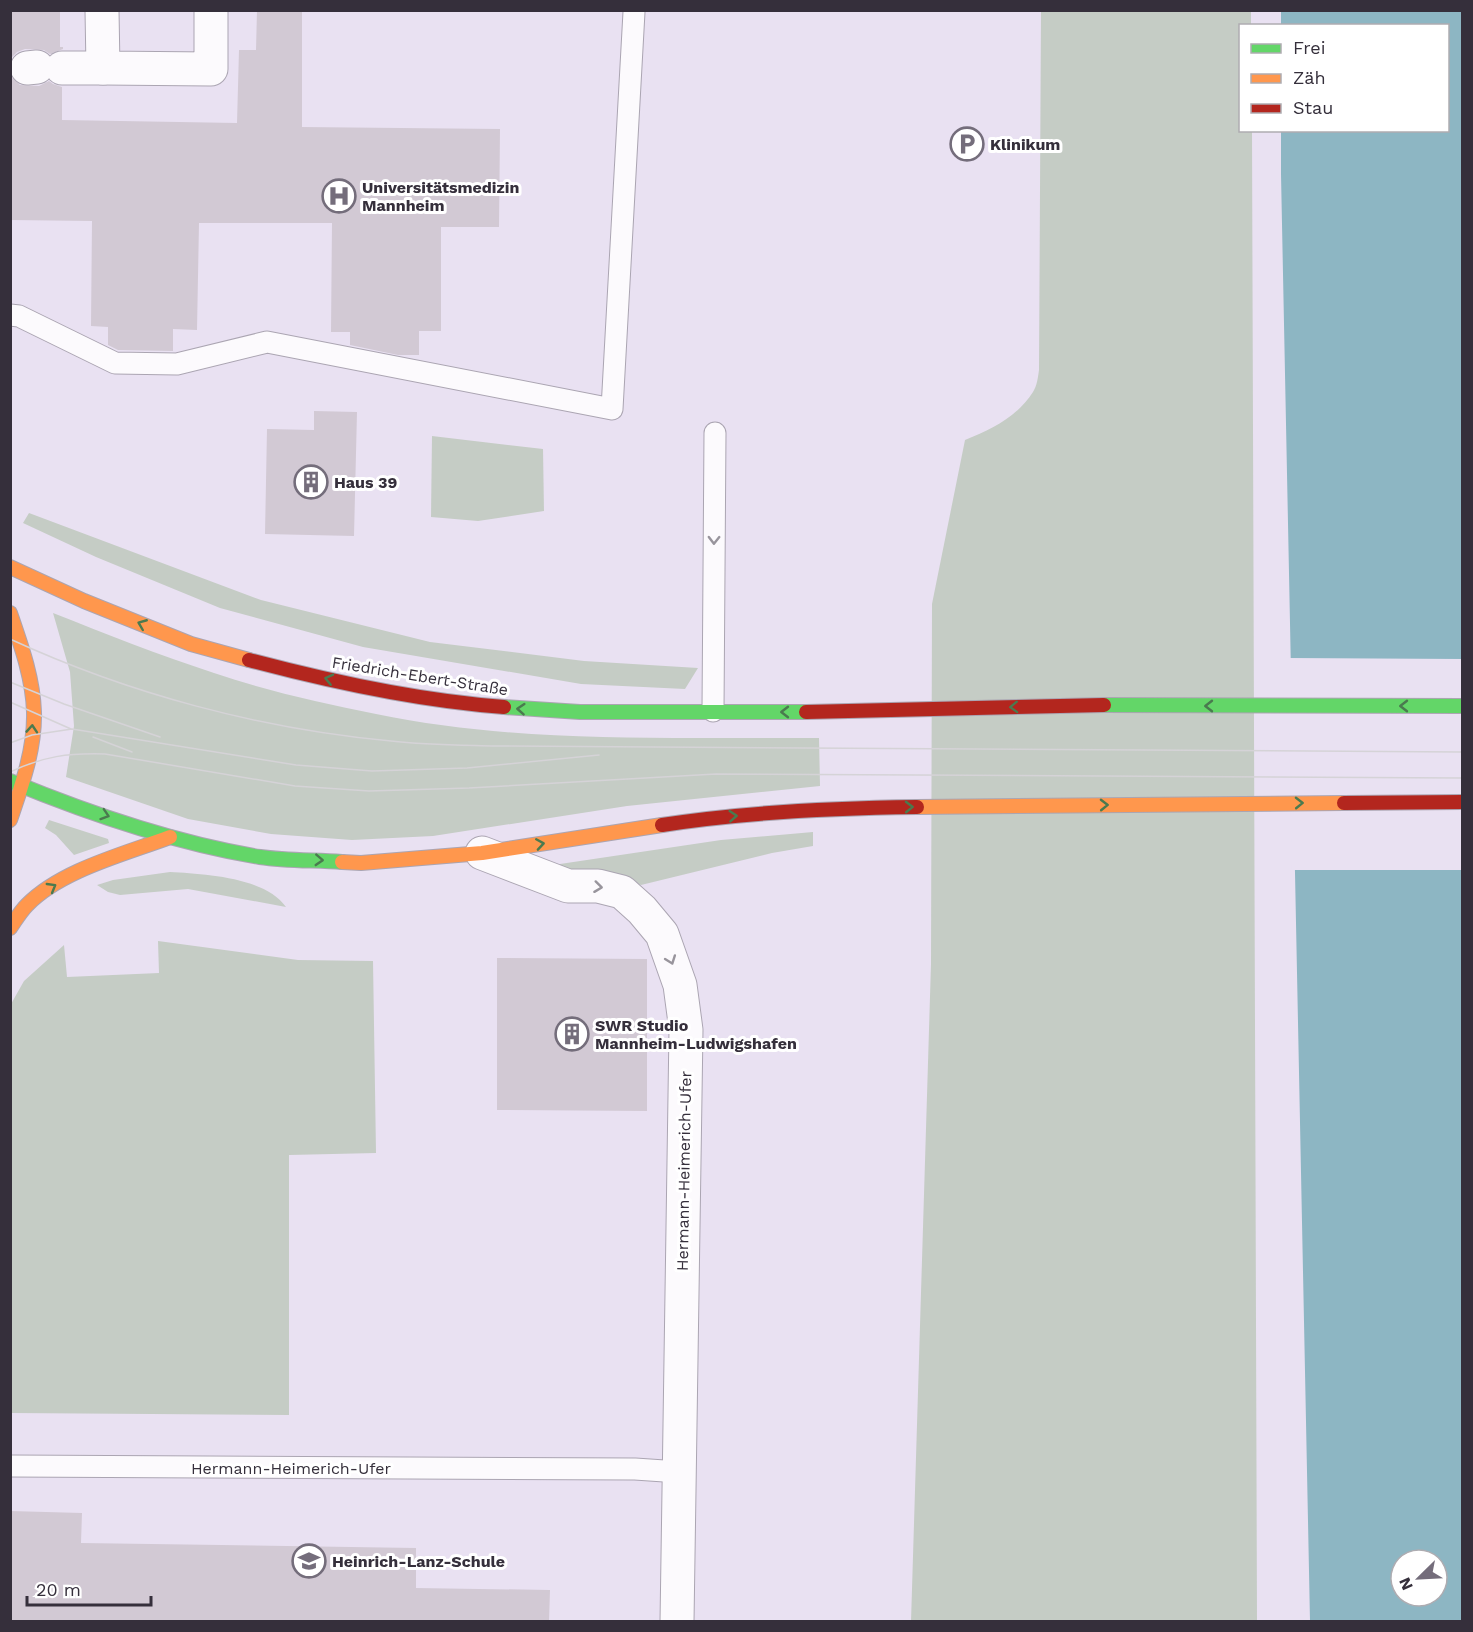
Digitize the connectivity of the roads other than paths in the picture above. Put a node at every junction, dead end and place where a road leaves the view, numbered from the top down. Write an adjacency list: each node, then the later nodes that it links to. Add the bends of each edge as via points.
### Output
1 (102, 10): 5 (street)
2 (211, 10): 5 (street, via 212,69)
3 (634, 12): 6 (lane, via 612,409 267,342 177,364 115,363)
4 (42, 68): 5 (street)
5 (103, 68)
6 (10, 315)
7 (715, 433): 11 (lane, one-way to 11)
8 (10, 567): 11 (main road, Friedrich-Ebert-Straße, one-way to 8, via 521,709 363,687 192,644)
9 (10, 613): 12 (main road, one-way to 9, via 32,735 34,712)
10 (1462, 706): 11 (main road, Friedrich-Ebert-Straße, one-way to 11, via 1079,705 844,712)
11 (713, 711)
12 (16, 784): 14 (main road); 15 (main road, one-way to 15)
13 (1462, 802): 16 (main road, one-way to 13, via 705,818 851,808)
14 (10, 820)
15 (170, 837): 16 (main road, one-way to 16, via 261,857 361,862); 17 (main road, one-way to 15, via 26,906 76,873)
16 (483, 853): 19 (street, Hermann-Heimerich-Ufer, one-way to 19, via 568,886 598,886 621,892 662,934 680,985 686,1030)
17 (10, 928)
18 (10, 1466): 19 (lane, Hermann-Heimerich-Ufer)
19 (679, 1472): 20 (street, Hermann-Heimerich-Ufer)
20 (677, 1622)

